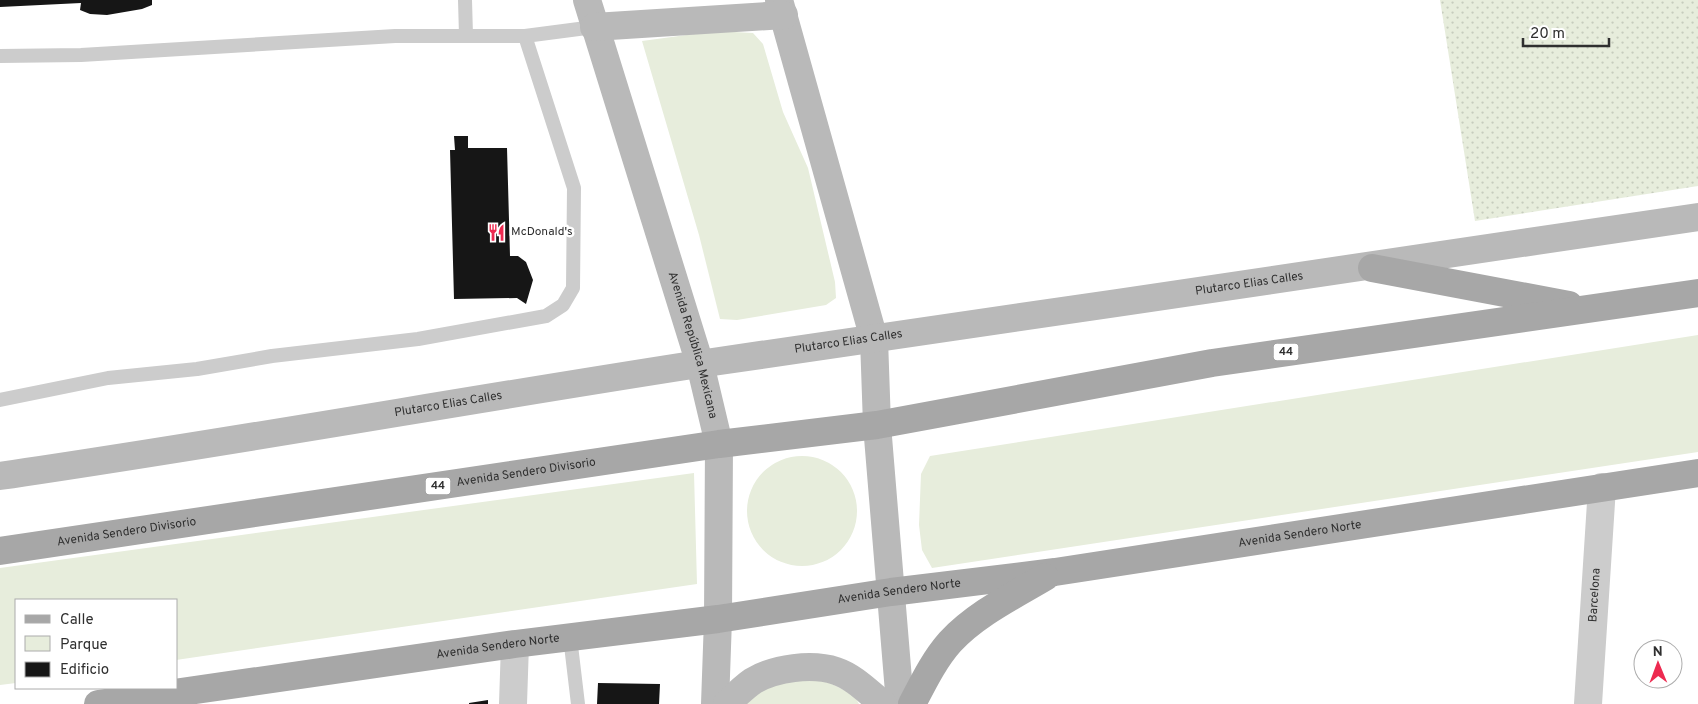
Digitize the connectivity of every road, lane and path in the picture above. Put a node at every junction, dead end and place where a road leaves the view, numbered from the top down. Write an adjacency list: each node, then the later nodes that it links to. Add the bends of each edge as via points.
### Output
1 (464, 0): 5 (lane)
2 (587, 0): 4 (main road, Avenida República Mexicana)
3 (781, 7): 4 (main road); 12 (main road)
4 (594, 27): 6 (lane); 13 (main road, Avenida República Mexicana)
5 (466, 35): 6 (lane); 7 (lane, via 395,36 81,55)
6 (525, 36): 14 (lane, via 574,188 573,288 563,305 546,316 418,339 108,378)
7 (0, 56)
8 (1698, 217): 9 (main road, Plutarco Elias Calles)
9 (1372, 268): 11 (main road); 12 (main road, Plutarco Elias Calles, via 1199,290)
10 (1698, 293): 11 (main road, 44)
11 (1590, 310): 15 (main road, 44, via 1212,362)
12 (874, 339): 13 (main road, Plutarco Elias Calles); 15 (main road)
13 (700, 364): 16 (main road, Avenida República Mexicana); 18 (main road, Plutarco Elias Calles)
14 (0, 400)
15 (877, 425): 16 (main road, Avenida Sendero Divisorio / 44); 22 (main road)
16 (720, 444): 20 (main road, Avenida Sendero Divisorio / 44); 23 (main road, Avenida República Mexicana)
17 (1698, 474): 19 (main road, Avenida Sendero Norte)
18 (0, 476)
19 (1602, 487): 21 (main road, Avenida Sendero Norte); 34 (street, Barcelona)
20 (0, 551)
21 (1055, 572): 22 (main road, Avenida Sendero Norte); 33 (main road, via 975,619 951,641)
22 (891, 592): 23 (main road, Avenida Sendero Norte); 32 (main road)
23 (718, 619): 24 (main road, Avenida Sendero Norte); 29 (main road, Avenida República Mexicana)
24 (570, 637): 25 (main road, Avenida Sendero Norte); 28 (lane)
25 (515, 644): 26 (main road, Avenida Sendero Norte); 27 (street)
26 (98, 704)
27 (514, 704)
28 (578, 704)
29 (715, 704)
30 (727, 704): 31 (main road, via 754,681 791,669 813,668 835,671 852,679)
31 (883, 704)
32 (900, 704)
33 (912, 704)
34 (1588, 704)

